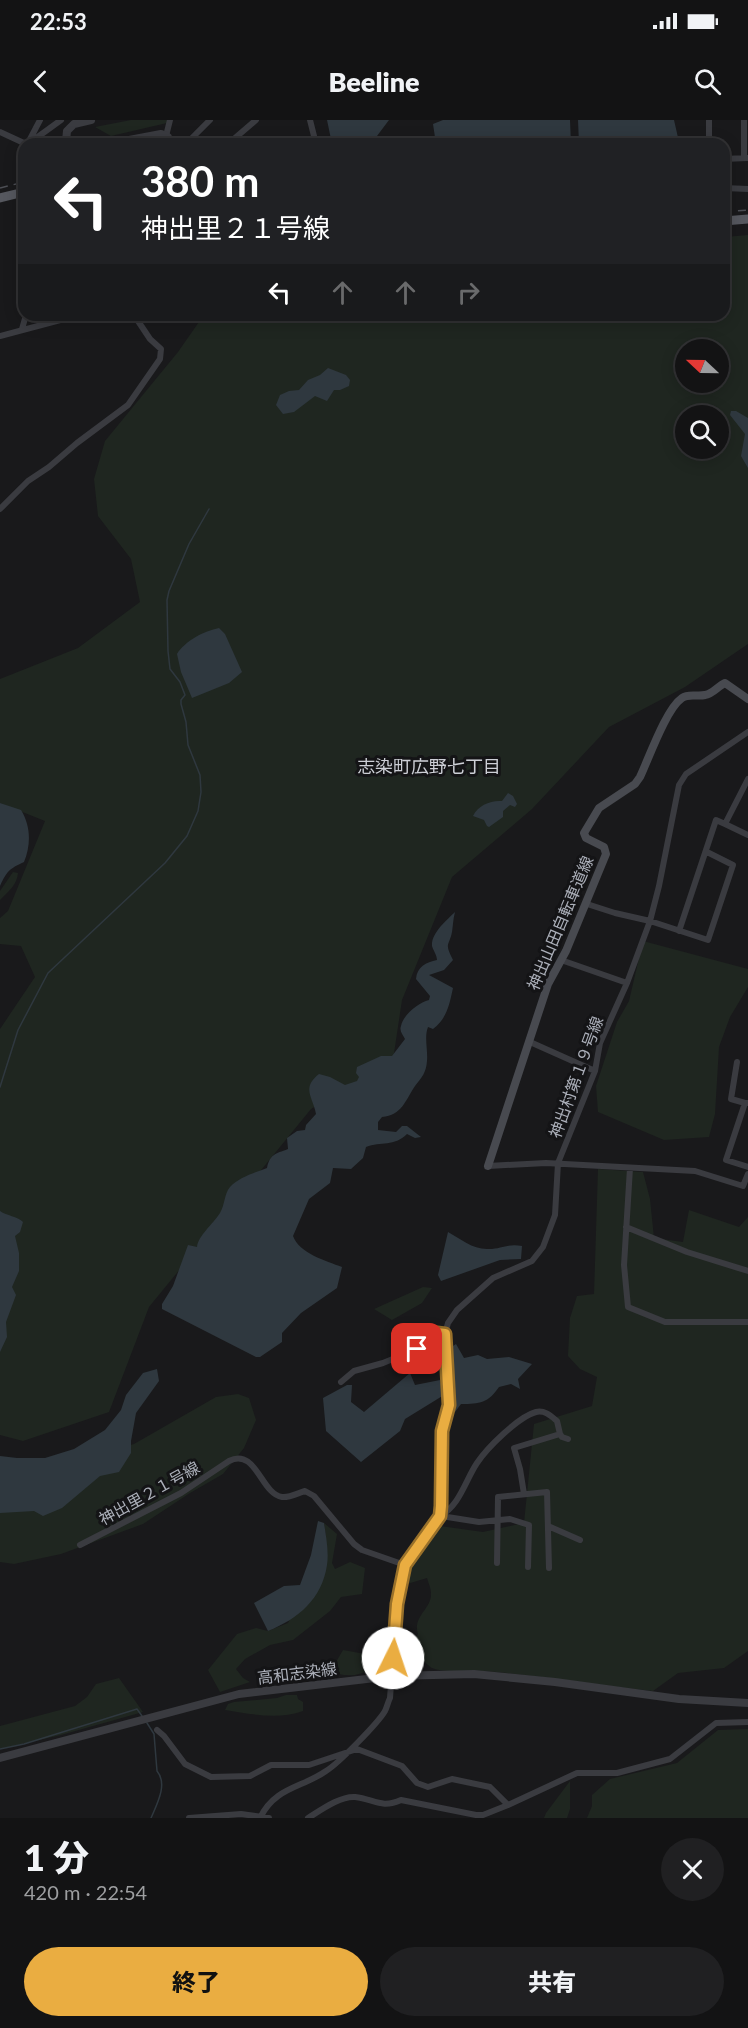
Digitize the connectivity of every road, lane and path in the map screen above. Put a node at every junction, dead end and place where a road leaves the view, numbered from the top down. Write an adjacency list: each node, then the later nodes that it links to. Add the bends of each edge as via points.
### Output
1 (40, 120): 11 (street)
2 (62, 120): 12 (street)
3 (91, 120): 13 (street, via 74,124)
4 (170, 120): 16 (street)
5 (210, 120): 17 (street)
6 (256, 120): 18 (street)
7 (310, 120): 19 (street)
8 (709, 120): 20 (street)
9 (744, 120): 22 (street)
10 (0, 132): 21 (street)
11 (31, 138)
12 (36, 138)
13 (66, 138)
14 (135, 138): 15 (street, via 161,134)
15 (165, 138)
16 (167, 138)
17 (192, 138)
18 (235, 138)
19 (313, 138)
20 (709, 138)
21 (18, 140)
22 (746, 158): 23 (street)
23 (730, 159)
24 (730, 188): 25 (street)
25 (748, 189)
26 (18, 194): 27 (main road)
27 (0, 198)
28 (748, 219): 29 (main road)
29 (730, 220)
30 (24, 321): 33 (street)
31 (55, 321): 33 (street)
32 (138, 321): 35 (street, via 162,355 128,405 28,481)
33 (22, 329): 34 (street)
34 (0, 336)
35 (0, 509)
36 (748, 699): 42 (main road, 神出山田自転車道線, via 725,684 710,694 689,695 680,700 664,723 635,784 599,808 584,834 607,850)
37 (746, 737): 43 (street, 神出村第１９号線, via 686,774 679,785)
38 (748, 779): 39 (street)
39 (726, 824): 40 (street); 41 (street, via 716,820)
40 (748, 836)
41 (707, 852): 44 (street); 44 (street, via 733,865 708,940)
42 (587, 904): 43 (street); 45 (main road, 神出山田自転車道線)
43 (650, 921): 44 (street); 46 (street, 神出村第１９号線)
44 (679, 931)
45 (561, 960): 46 (street); 47 (main road, 神出山田自転車道線, via 548,984)
46 (627, 983): 49 (street, 神出村第１９号線, via 600,1043)
47 (530, 1042): 49 (street); 52 (main road, 神出山田自転車道線)
48 (738, 1062): 50 (street, via 731,1098)
49 (595, 1071): 51 (street, 神出村第１９号線)
50 (746, 1103): 53 (street, via 726,1160)
51 (558, 1163): 52 (street); 54 (street); 59 (street, 神出村第１９号線, via 555,1215 543,1247 532,1261 493,1278 458,1310)
52 (488, 1166)
53 (748, 1167)
54 (630, 1168): 55 (street, via 695,1171 743,1186); 56 (street)
55 (748, 1174)
56 (626, 1227): 57 (street); 58 (street, via 628,1307 665,1322)
57 (748, 1271)
58 (748, 1322)
59 (445, 1334): 60 (street, via 437,1333 405,1355 354,1371); 64 (street, via 449,1405 442,1431)
60 (341, 1382)
61 (560, 1434): 62 (street); 63 (street, via 514,1448); 64 (street, via 557,1421 543,1412 521,1420 483,1454 463,1491)
62 (568, 1438)
63 (524, 1494): 65 (street, via 498,1497); 66 (street, via 548,1492)
64 (440, 1516): 65 (street, via 480,1522); 70 (street)
65 (497, 1520): 69 (street); 71 (street, via 529,1525)
66 (548, 1526): 67 (street); 72 (street)
67 (580, 1540)
68 (80, 1545): 70 (street, 神出里２１号線, via 181,1493 238,1457 246,1460 276,1495 284,1498 305,1491 362,1550)
69 (497, 1563)
70 (405, 1565): 73 (street, via 397,1604)
71 (528, 1567)
72 (549, 1568)
73 (392, 1676): 74 (street, 高和志染線, via 474,1674 679,1699); 77 (street, via 385,1712); 78 (street, 高和志染線, via 239,1694)
74 (748, 1703)
75 (748, 1722): 79 (street, via 716,1723 670,1759 617,1773 577,1773)
76 (157, 1730): 77 (street, via 185,1764 212,1777 250,1776 271,1765 309,1765)
77 (347, 1752): 79 (street, via 357,1749 402,1766 417,1783 429,1787 452,1779 490,1787); 80 (street, via 326,1772 283,1791 264,1809)
78 (0, 1758)
79 (508, 1805): 82 (street, via 476,1815 401,1800 389,1805 354,1797)
80 (263, 1817): 81 (street, via 241,1814)
81 (189, 1818)
82 (308, 1818)

